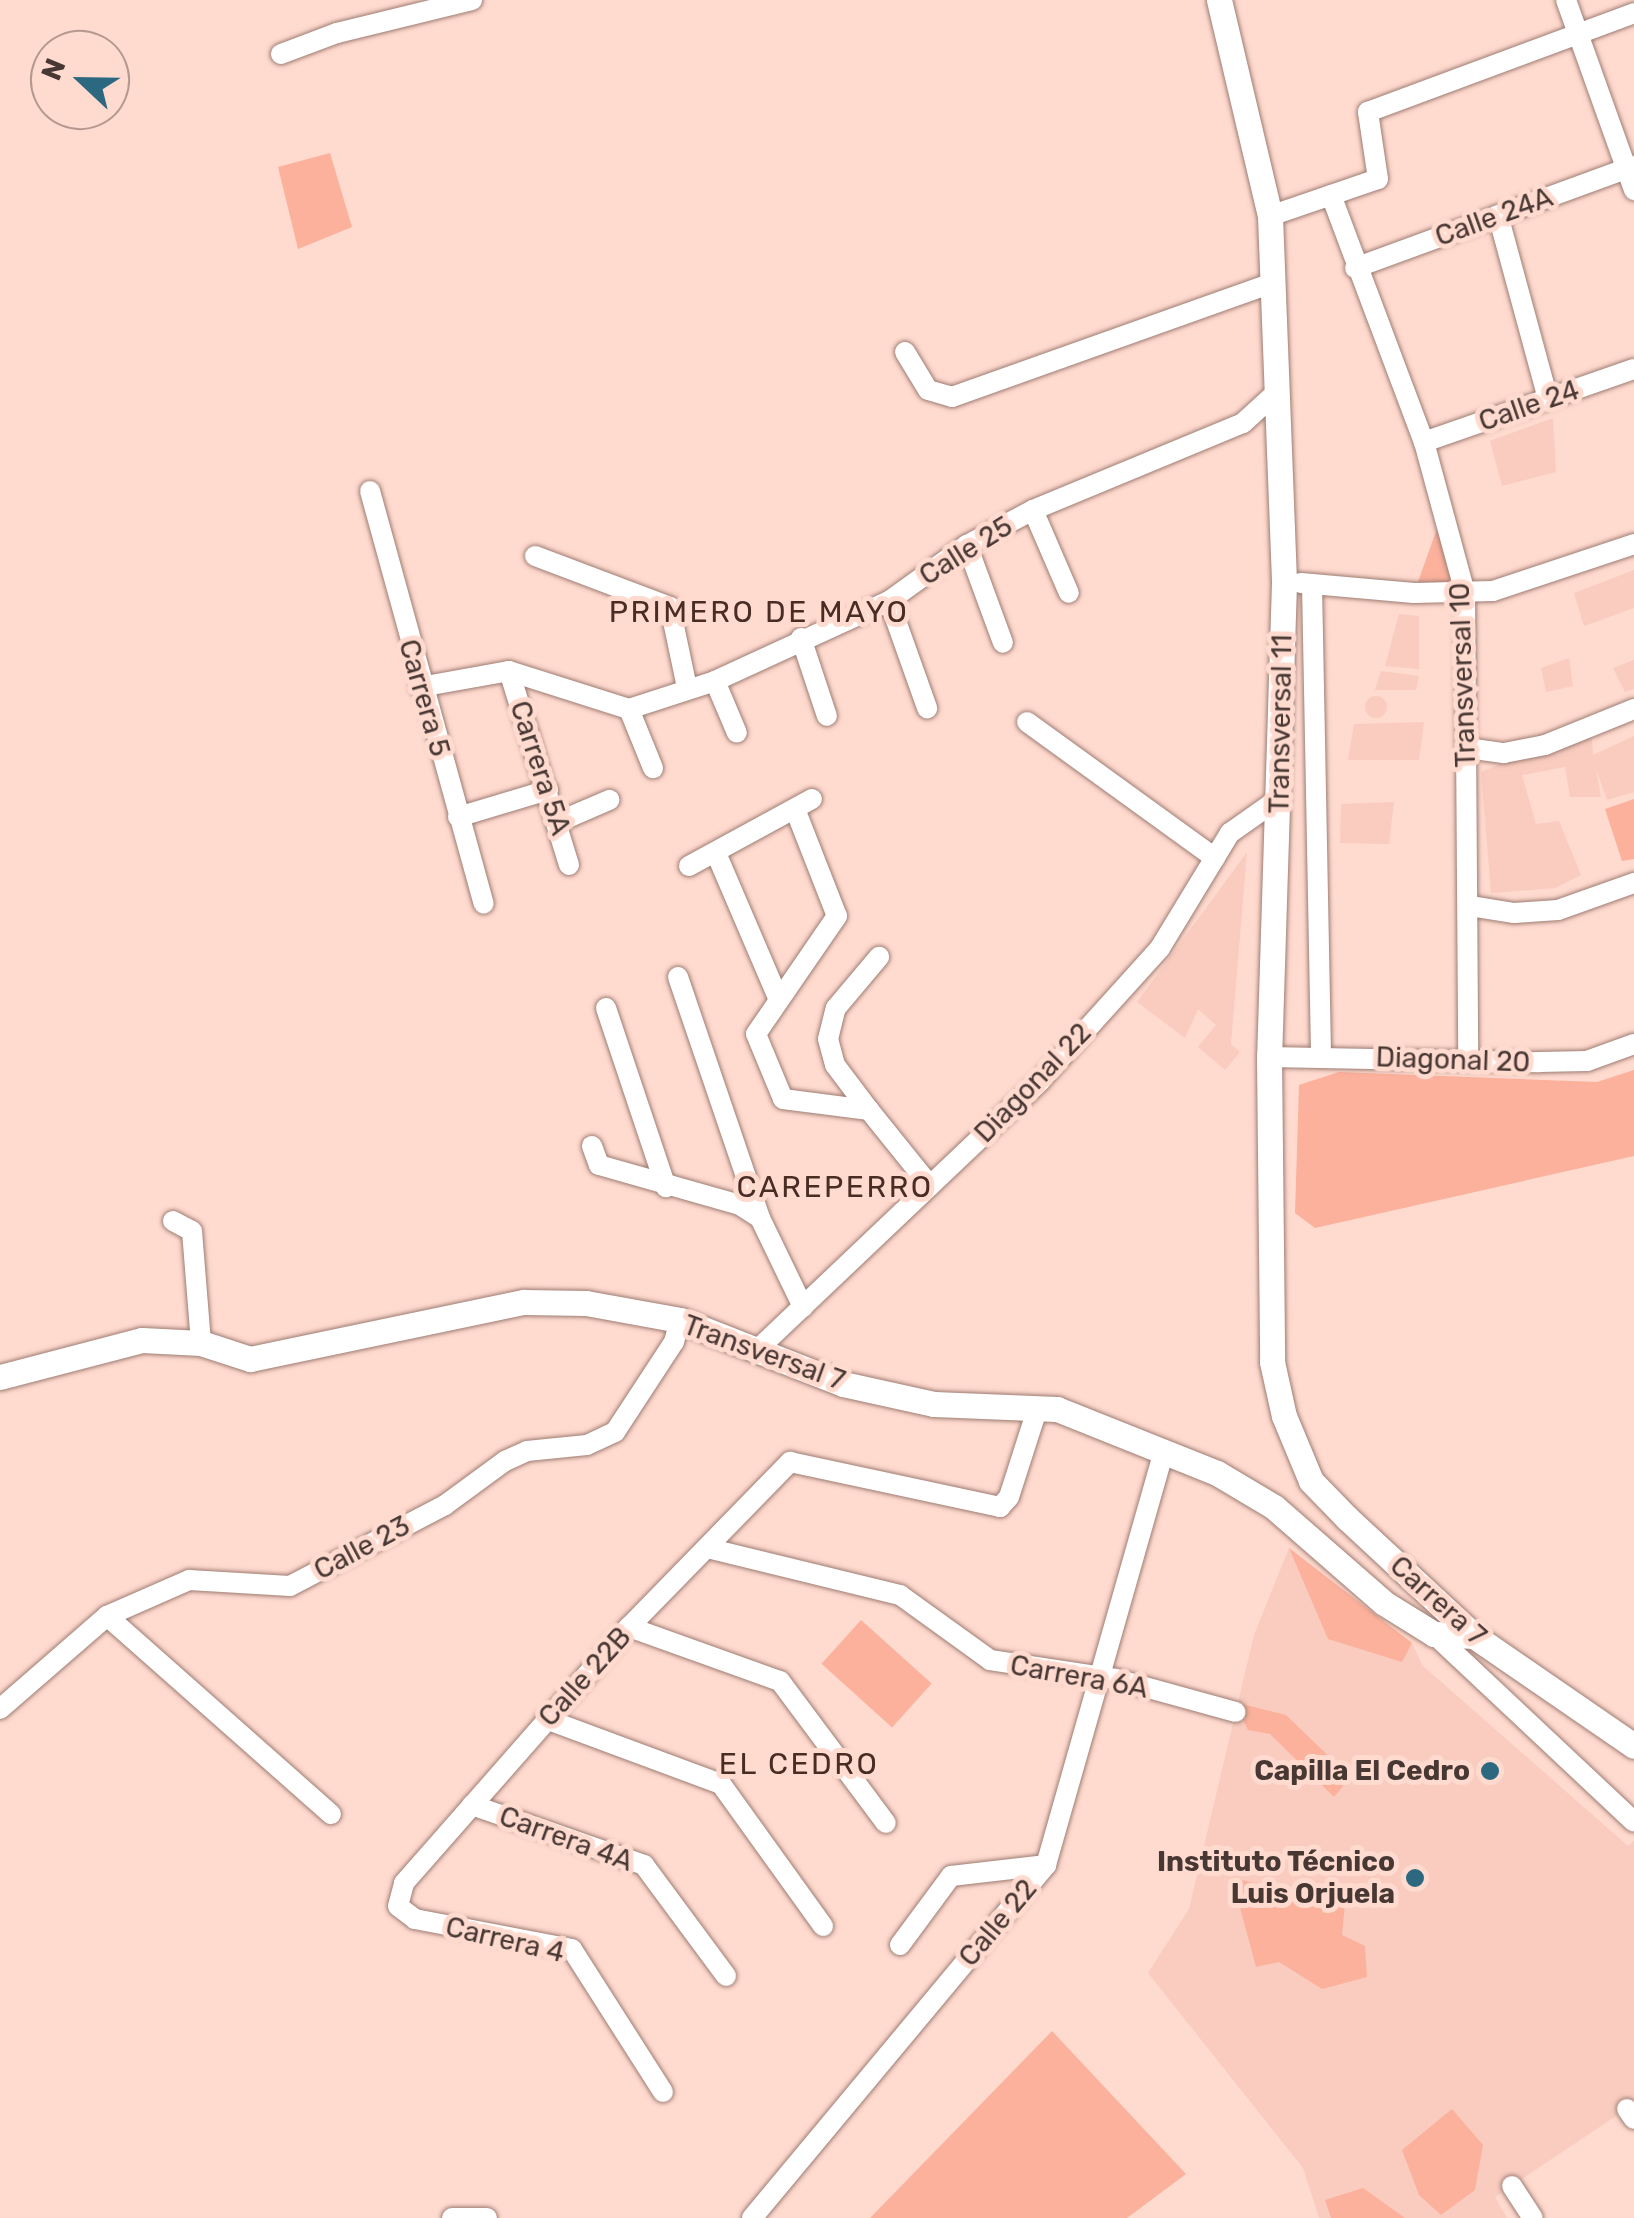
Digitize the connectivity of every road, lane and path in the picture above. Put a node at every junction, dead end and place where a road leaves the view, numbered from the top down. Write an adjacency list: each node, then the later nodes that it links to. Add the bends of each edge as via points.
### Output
1 (472, 0): 6 (street, via 337,32)
2 (1219, 0): 11 (street, Transversal 11)
3 (1566, 0): 5 (street)
4 (1634, 13): 5 (street)
5 (1578, 34): 7 (street); 9 (street, via 1368,112 1378,179)
6 (280, 54)
7 (1630, 167): 8 (street); 10 (street, Calle 24A)
8 (1634, 190)
9 (1331, 194): 11 (street); 12 (street, Transversal 10)
10 (1498, 215): 12 (street, Calle 24A); 17 (street)
11 (1270, 216): 13 (street, Transversal 11)
12 (1355, 268): 18 (street, Transversal 10)
13 (1273, 283): 14 (street, via 952,397 928,390); 16 (street, Transversal 11)
14 (905, 352)
15 (1634, 369): 17 (street, Calle 24)
16 (1277, 392): 20 (street, Calle 25, via 1242,423); 24 (street, Transversal 11)
17 (1548, 399): 18 (street, Calle 24)
18 (1424, 442): 27 (street, Transversal 10)
19 (370, 491): 33 (street, Carrera 5)
20 (1033, 510): 22 (street, Calle 25); 26 (street)
21 (1634, 544): 27 (street, via 1537,578)
22 (967, 545): 28 (street, Calle 25); 30 (street)
23 (535, 556): 34 (street, via 670,608)
24 (1284, 583): 25 (street); 44 (street, Transversal 11)
25 (1312, 584): 27 (street); 61 (street)
26 (1068, 594)
27 (1465, 594): 41 (street, Transversal 10)
28 (890, 601): 29 (street, Calle 25); 35 (street)
29 (801, 638): 32 (street, Calle 25); 38 (street)
30 (1003, 643)
31 (509, 670): 33 (street); 36 (street); 43 (street, Carrera 5A)
32 (715, 681): 34 (street, Calle 25); 40 (street)
33 (420, 687): 46 (street, Carrera 5)
34 (687, 688): 36 (street, Calle 25)
35 (927, 708)
36 (629, 709): 42 (street)
37 (1634, 709): 41 (street, via 1504,754)
38 (827, 716)
39 (1027, 722): 49 (street)
40 (737, 733)
41 (1467, 748): 54 (street, Transversal 10)
42 (652, 768)
43 (548, 790): 46 (street); 47 (street, Carrera 5A)
44 (1281, 797): 49 (street, Diagonal 22, via 1230,833); 60 (street, Transversal 11)
45 (608, 800): 47 (street)
46 (458, 817): 53 (street, Carrera 5)
47 (558, 822): 50 (street, Carrera 5A)
48 (716, 853): 51 (street); 57 (street); 57 (street, via 804,804 837,916)
49 (1215, 858): 65 (street, Diagonal 22, via 1160,948 1040,1081)
50 (570, 866)
51 (689, 866)
52 (1634, 883): 54 (street, via 1558,910 1514,914)
53 (484, 904)
54 (1470, 906): 62 (street, Transversal 10)
55 (880, 957): 63 (street, via 836,1008 828,1039 835,1065)
56 (678, 977): 67 (street)
57 (778, 998): 63 (street, via 756,1034 783,1100)
58 (606, 1008): 66 (street)
59 (1634, 1044): 62 (street, Diagonal 20, via 1587,1061)
60 (1269, 1057): 61 (street, Diagonal 20); 75 (street, Transversal 11, via 1272,1362)
61 (1321, 1057): 62 (street, Diagonal 20)
62 (1468, 1058)
63 (869, 1110): 65 (street)
64 (592, 1146): 66 (street, via 599,1166)
65 (930, 1186): 69 (street, Diagonal 22)
66 (666, 1187): 67 (street, via 740,1205)
67 (760, 1218): 69 (street)
68 (173, 1221): 71 (street, via 192,1231)
69 (803, 1307): 72 (street, Diagonal 22)
70 (680, 1320): 71 (street, Transversal 7, via 586,1302 524,1302 287,1356 250,1359); 72 (street, Transversal 7); 78 (street, Calle 23, via 666,1356 614,1432 587,1445 506,1461 444,1504 290,1586 190,1580)
71 (201, 1343): 73 (street, Transversal 7, via 142,1340)
72 (759, 1348): 74 (street, Transversal 7, via 862,1388 934,1404)
73 (0, 1377)
74 (1037, 1410): 76 (street, Transversal 7, via 1057,1409); 77 (street, Calle 22B, via 1010,1497 1000,1507 790,1462)
75 (1284, 1416): 81 (street, Carrera 7, via 1311,1480)
76 (1163, 1453): 80 (street, Transversal 7, via 1217,1473 1274,1507 1384,1603); 82 (street, Calle 22)
77 (707, 1548): 79 (street, Calle 22B); 82 (street, Carrera 6A, via 900,1595 990,1660)
78 (107, 1616): 83 (street, Calle 23); 88 (street)
79 (629, 1627): 85 (street, Calle 22B); 90 (street, via 780,1681)
80 (1434, 1634): 81 (street, Transversal 7); 89 (street)
81 (1474, 1636): 86 (street, Carrera 7)
82 (1100, 1681): 84 (street, Carrera 6A, via 1116,1679); 91 (street, Calle 22)
83 (0, 1709)
84 (1236, 1712)
85 (546, 1719): 87 (street, Calle 22B); 93 (street, via 721,1784)
86 (1634, 1746)
87 (472, 1805): 92 (street, Calle 22B, via 404,1883); 95 (street, Carrera 4A, via 644,1865)
88 (331, 1814)
89 (1634, 1822)
90 (886, 1823)
91 (1046, 1865): 94 (street, via 952,1876); 100 (street, Calle 22)
92 (398, 1906): 96 (street, Carrera 4, via 415,1919 572,1950)
93 (823, 1926)
94 (900, 1945)
95 (726, 1976)
96 (664, 2092)
97 (1512, 2186): 101 (street)
98 (452, 2218): 99 (street)
99 (487, 2218)
100 (752, 2218)
101 (1533, 2218)

